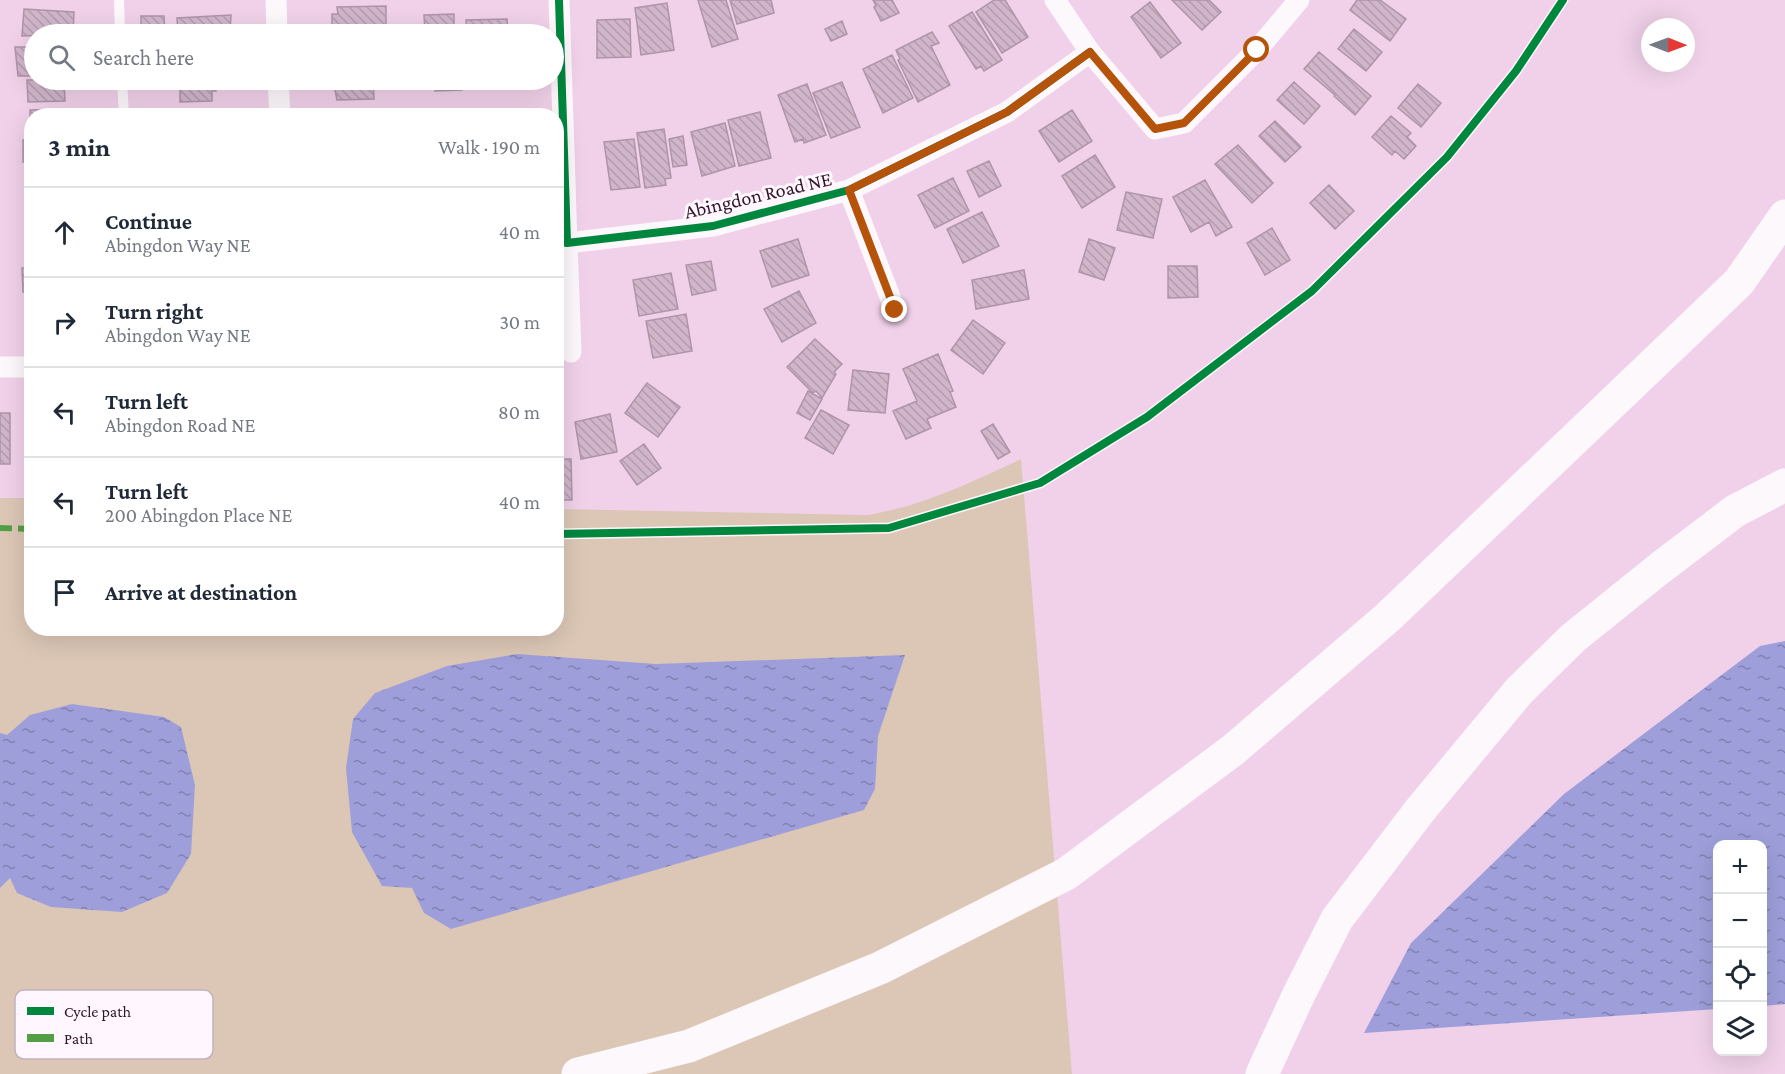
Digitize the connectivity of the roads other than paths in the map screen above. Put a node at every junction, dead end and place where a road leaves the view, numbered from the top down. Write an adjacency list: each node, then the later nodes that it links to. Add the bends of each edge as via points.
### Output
1 (119, 0): 6 (lane)
2 (276, 0): 7 (street)
3 (559, 0): 8 (street)
4 (1054, 0): 9 (street)
5 (1299, 0): 9 (street, via 1257,50 1184,123 1155,129)
6 (120, 24)
7 (277, 24)
8 (560, 24)
9 (1090, 52): 17 (street, Abingdon Road NE, via 1007,112)
10 (123, 90): 13 (lane)
11 (279, 90): 14 (street)
12 (562, 90): 15 (street)
13 (124, 108)
14 (280, 108)
15 (563, 108)
16 (564, 152): 19 (street)
17 (849, 190): 19 (street, Abingdon Road NE, via 713,226); 20 (street)
18 (1785, 216): 25 (highway, via 1739,282 1387,618 1233,750 1066,874 869,973 689,1046)
19 (567, 243): 21 (street)
20 (895, 310)
21 (571, 352)
22 (0, 367): 23 (street)
23 (24, 367)
24 (1785, 485): 26 (highway, via 1736,511 1669,561 1573,638 1519,691 1337,919)
25 (579, 1074)
26 (1262, 1074)

